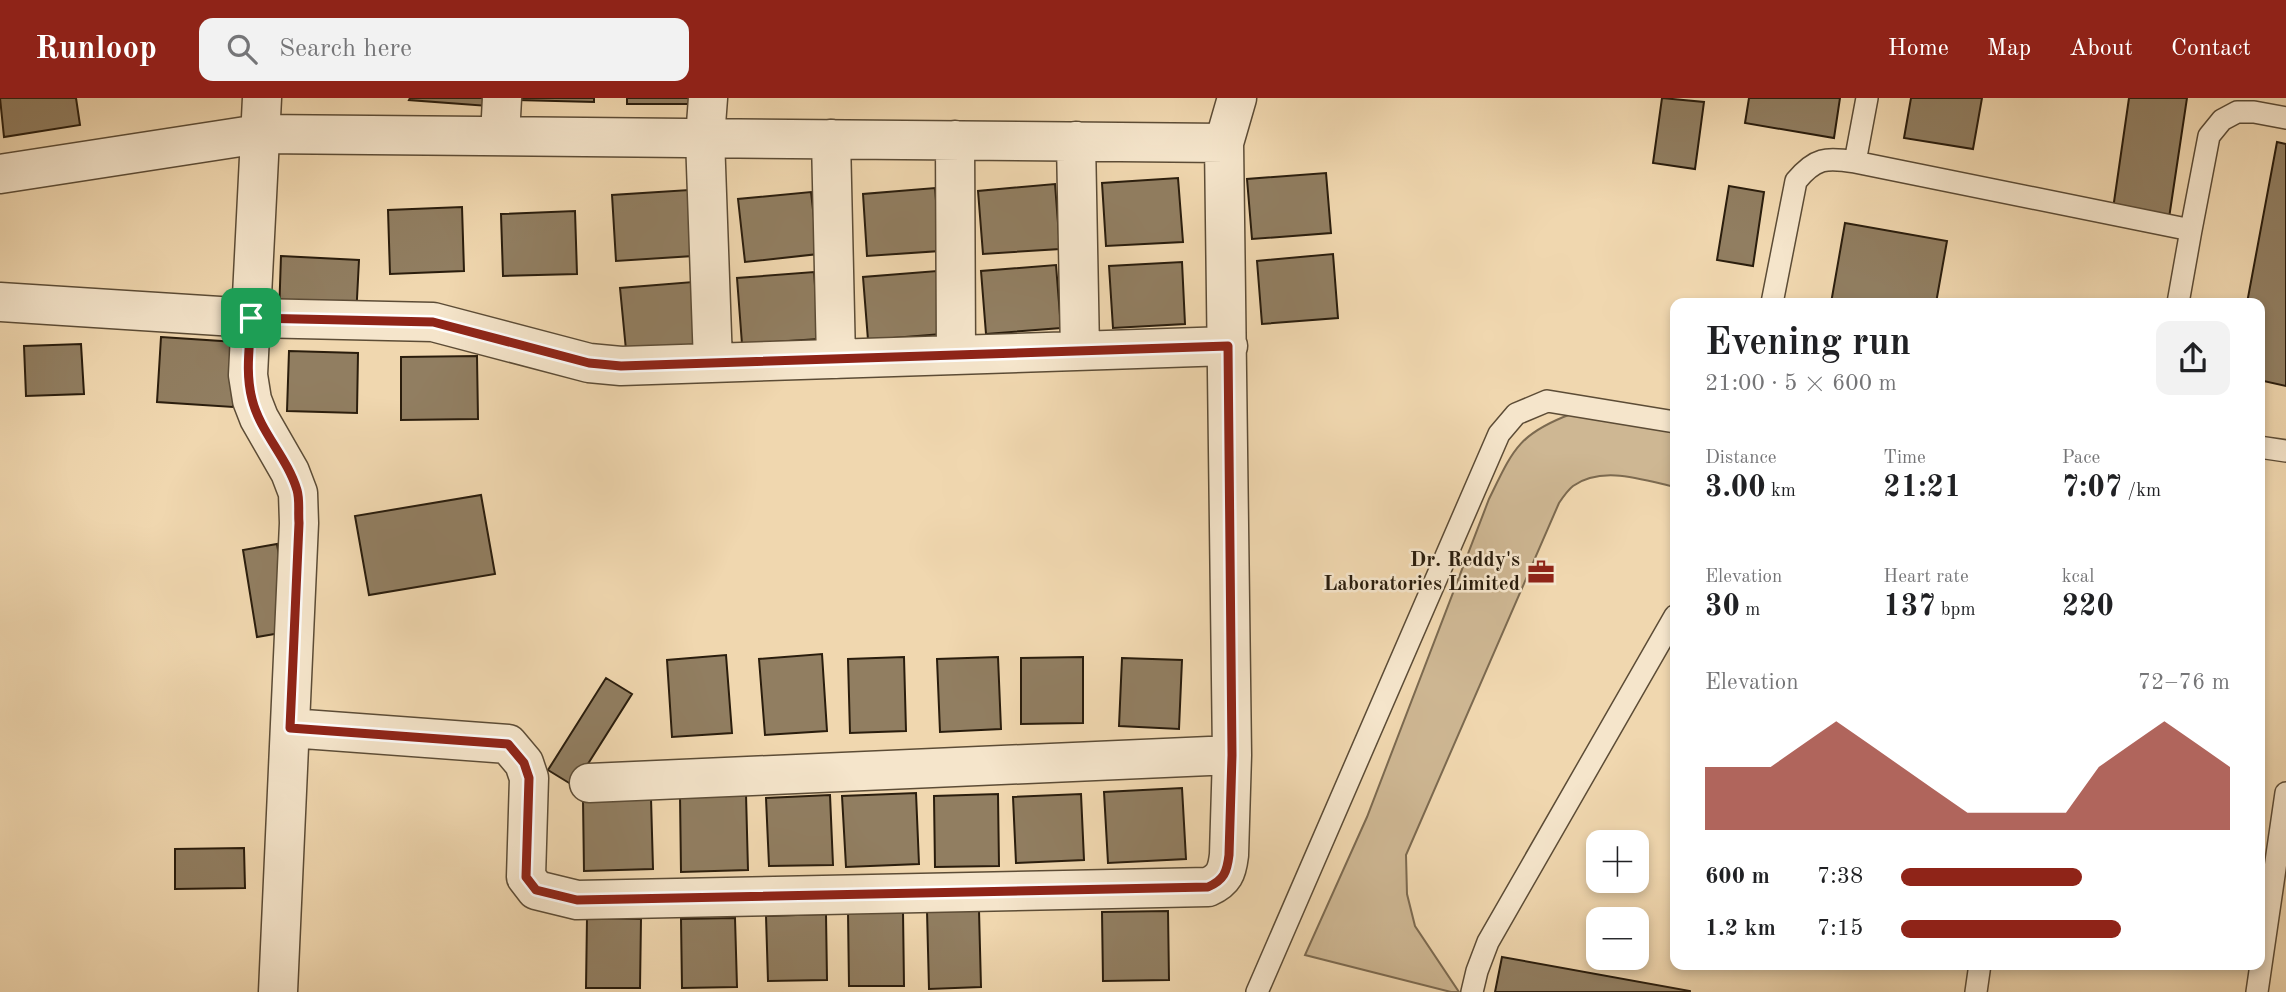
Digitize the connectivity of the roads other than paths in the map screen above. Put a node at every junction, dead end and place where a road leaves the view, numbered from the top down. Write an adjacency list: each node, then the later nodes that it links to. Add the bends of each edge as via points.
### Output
1 (502, 98): 7 (street)
2 (708, 98): 8 (street)
3 (1237, 98): 12 (street)
4 (1867, 98): 13 (lane)
5 (260, 116): 7 (street); 14 (street); 19 (street)
6 (2286, 118): 15 (lane, via 2237,112 2222,120 2209,136)
7 (500, 136): 8 (street)
8 (705, 138): 9 (street); 24 (street)
9 (831, 139): 10 (street); 23 (street)
10 (955, 140): 11 (street); 22 (street)
11 (1076, 142): 12 (street); 21 (street)
12 (1224, 143): 20 (street)
13 (1855, 162): 15 (lane); 16 (lane, via 1829,159 1809,165 1796,181)
14 (0, 174)
15 (2191, 230): 17 (lane)
16 (1773, 298)
17 (2179, 298)
18 (0, 302): 19 (street)
19 (251, 318): 24 (street, via 433,322 589,363); 29 (street, via 248,376 252,400 298,493)
20 (1228, 346): 21 (street); 30 (street)
21 (1080, 351): 22 (street)
22 (956, 355): 23 (street)
23 (836, 359): 24 (street)
24 (713, 363)
25 (1670, 421): 37 (lane, via 1547,401 1516,414 1499,434)
26 (2265, 448): 27 (lane)
27 (2286, 451)
28 (1670, 625): 38 (lane, via 1488,942)
29 (290, 728): 30 (street, via 508,744 524,763 529,778 526,877 536,890 577,900 1208,887 1221,881 1227,870); 36 (street)
30 (1232, 755): 31 (street)
31 (589, 783)
32 (2286, 793): 33 (lane)
33 (2265, 937)
34 (1979, 970): 39 (lane)
35 (2260, 970): 40 (lane)
36 (278, 992)
37 (1257, 992)
38 (1472, 992)
39 (1976, 992)
40 (2257, 992)

